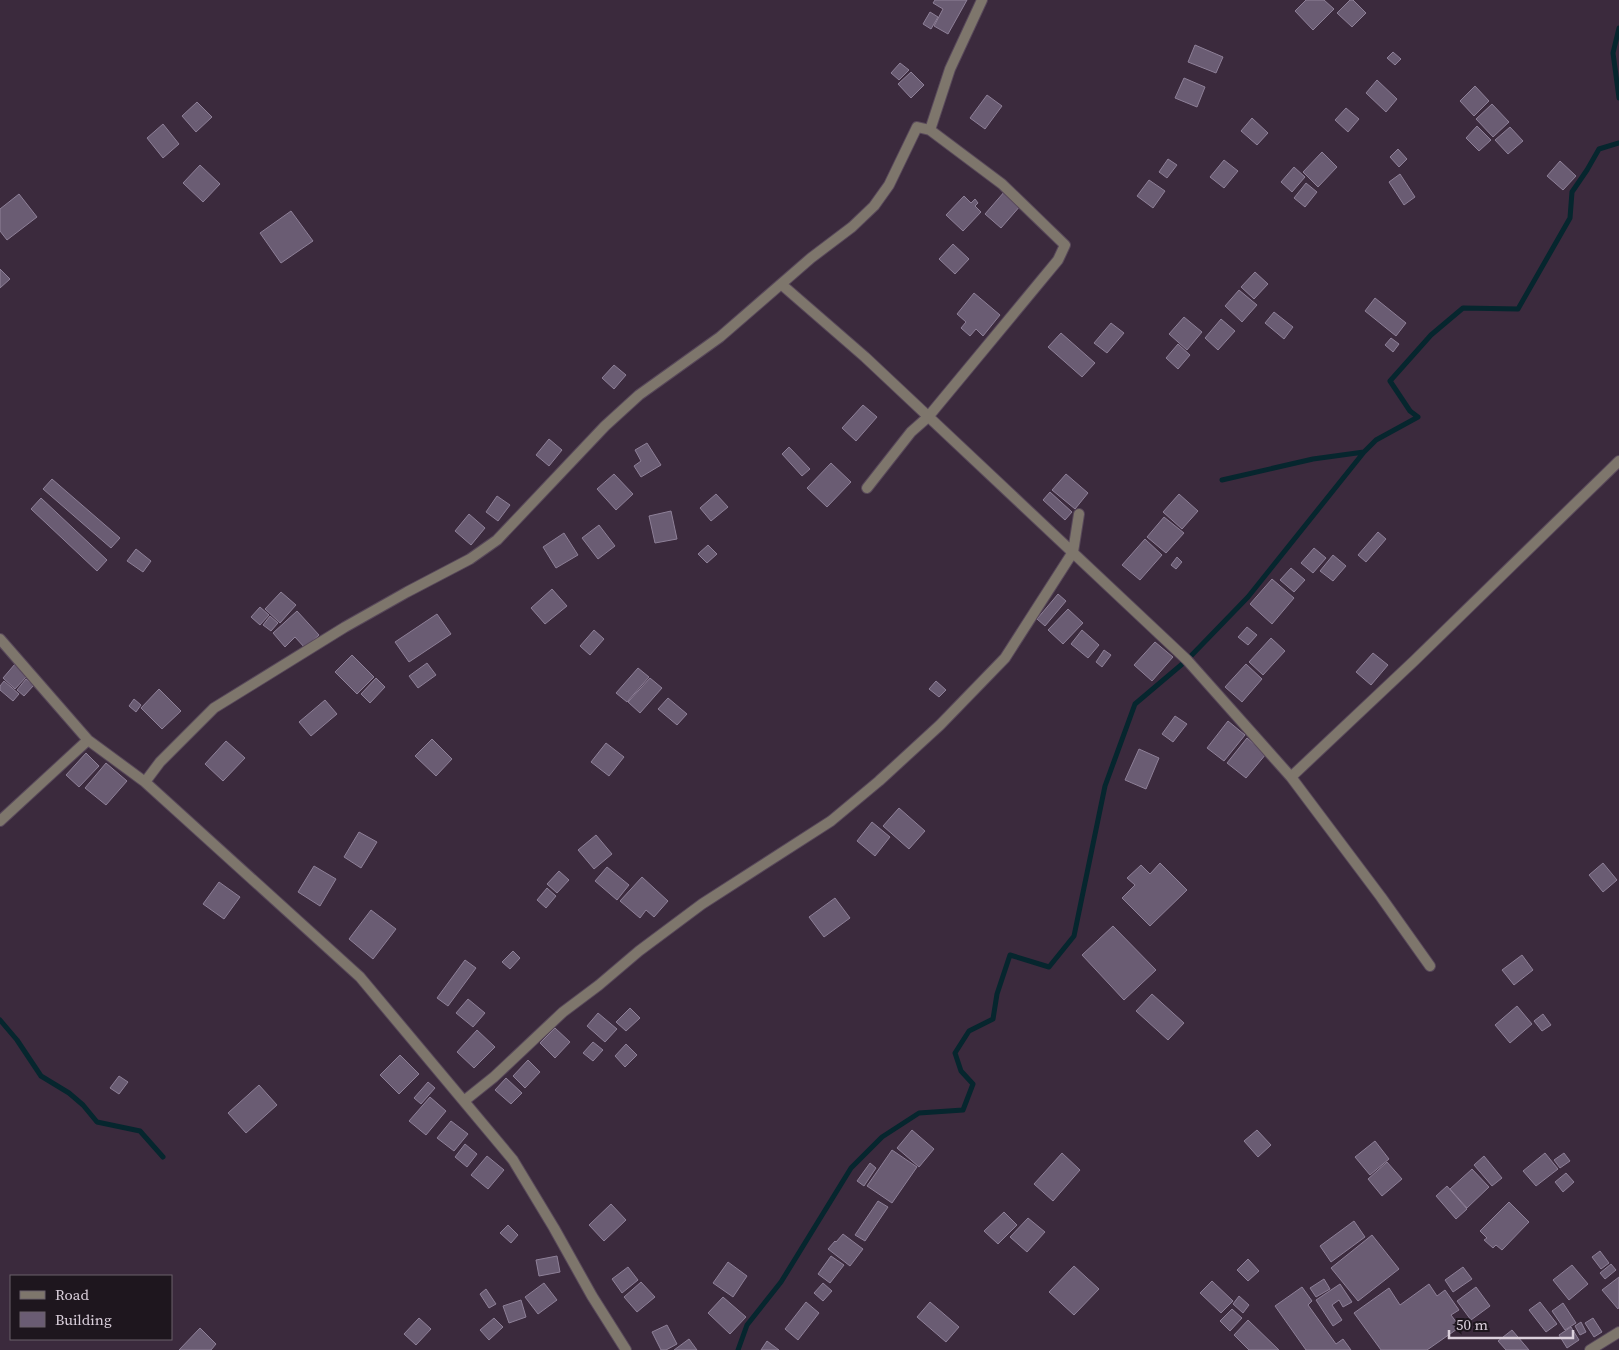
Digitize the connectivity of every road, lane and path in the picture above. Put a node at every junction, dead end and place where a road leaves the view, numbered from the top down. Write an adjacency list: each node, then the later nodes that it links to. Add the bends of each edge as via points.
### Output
1 (982, 0): 2 (street, via 950,69)
2 (930, 130): 3 (street, via 917,127 889,185 874,206); 4 (street, via 1002,184 1065,245 1058,260)
3 (781, 284): 4 (street, via 866,357); 12 (street, via 720,338 639,396 605,426 498,540 470,559 345,627 214,708 160,762)
4 (928, 417): 6 (street, via 911,432); 8 (street)
5 (1619, 461): 11 (street)
6 (867, 488)
7 (1079, 514): 8 (street)
8 (1074, 552): 11 (street, via 1187,660); 15 (street, via 1005,658 940,725 879,781 831,821 702,904 638,951)
9 (0, 639): 10 (street)
10 (88, 740): 12 (street); 13 (street)
11 (1291, 776): 14 (street)
12 (145, 782): 15 (street, via 360,977)
13 (0, 821)
14 (1430, 966)
15 (464, 1100): 17 (street, via 514,1160)
16 (1619, 1332): 18 (street)
17 (626, 1350)
18 (1590, 1350)

